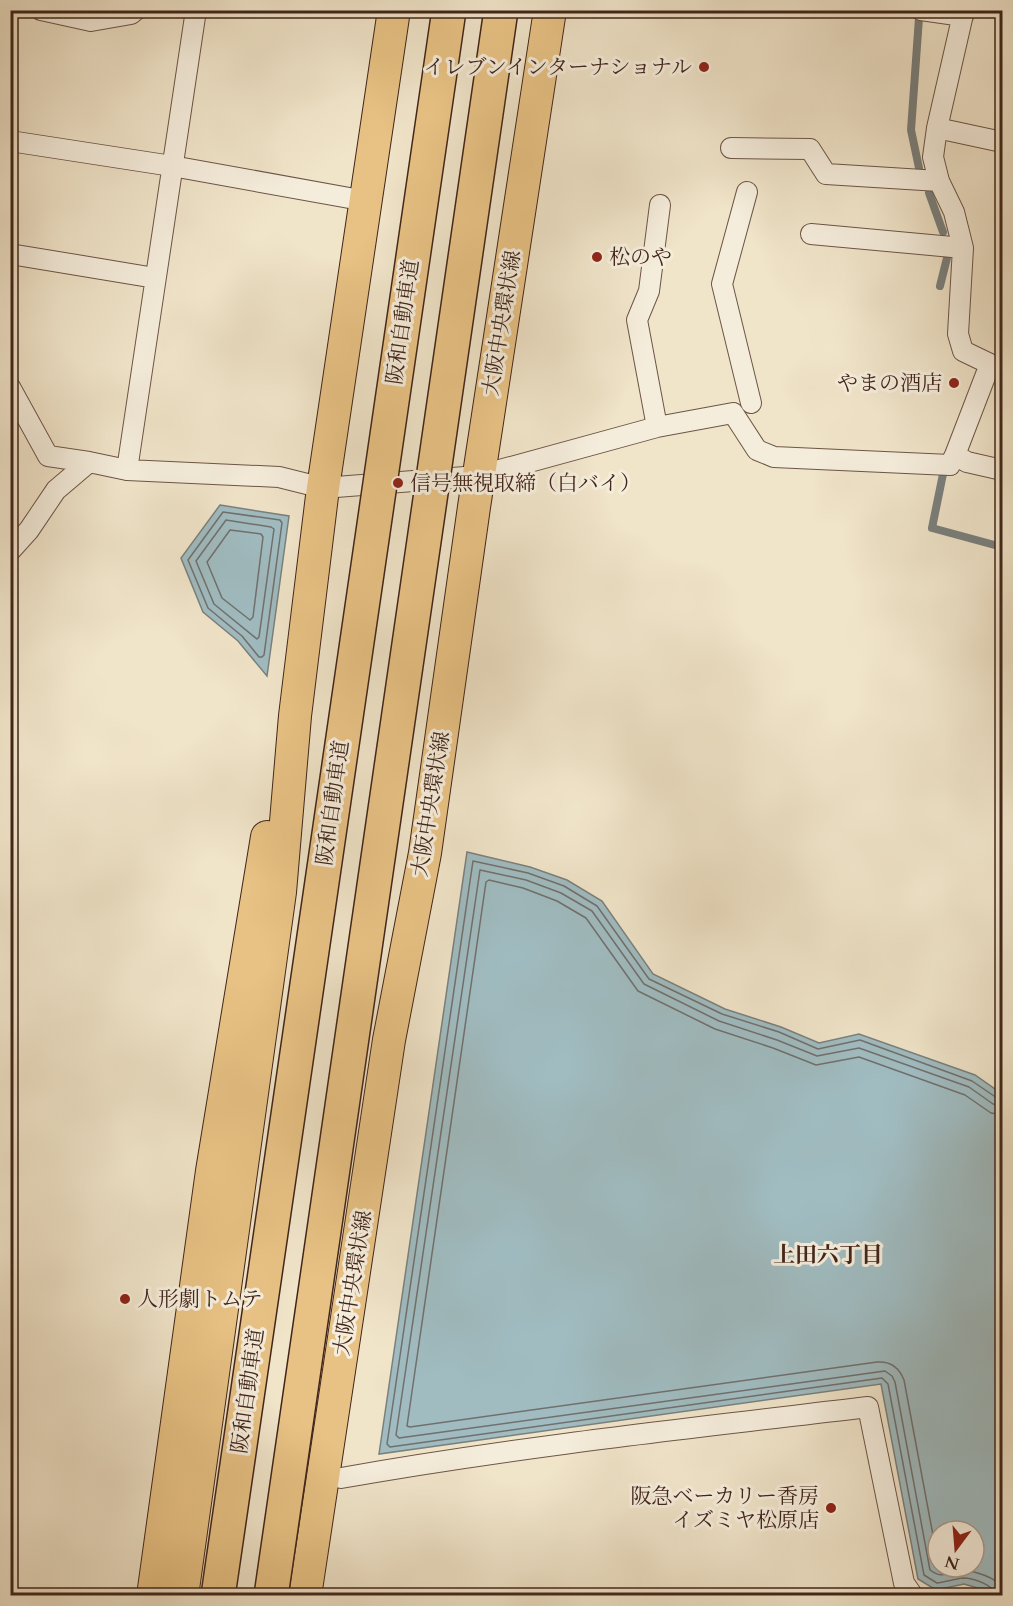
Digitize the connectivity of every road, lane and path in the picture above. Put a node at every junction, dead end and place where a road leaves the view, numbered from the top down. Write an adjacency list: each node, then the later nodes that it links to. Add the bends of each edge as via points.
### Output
1 (136, 10): 8 (street, via 91,21)
2 (196, 10): 14 (street)
3 (394, 10): 17 (main road)
4 (449, 10): 39 (highway, 阪和自動車道, bridge)
5 (501, 10): 40 (highway, bridge)
6 (550, 10): 31 (main road, 大阪中央環状線)
7 (921, 10): 9 (street)
8 (53, 11)
9 (964, 13): 10 (street)
10 (937, 128): 12 (street); 15 (street, via 933,157)
11 (10, 141): 14 (street)
12 (1002, 142)
13 (731, 148): 15 (street, via 810,149 826,174)
14 (172, 166): 17 (street); 22 (street)
15 (939, 181): 20 (street, via 954,212)
16 (747, 192): 25 (street, via 722,284)
17 (366, 201): 32 (main road)
18 (660, 205): 26 (street, via 649,291 637,321)
19 (811, 234): 20 (street)
20 (963, 248): 23 (street, via 958,334 963,351)
21 (10, 254): 22 (street)
22 (155, 278): 29 (street)
23 (996, 366): 27 (street)
24 (10, 387): 28 (street, via 48,456)
25 (751, 403)
26 (657, 427): 27 (street, via 733,413 757,450 774,457 950,465); 31 (street)
27 (955, 455): 30 (street, via 967,462)
28 (88, 462): 29 (street); 33 (street, via 56,490)
29 (127, 470): 32 (street, via 279,477)
30 (1002, 470)
31 (478, 476): 32 (street); 35 (main road, 大阪中央環状線)
32 (323, 488): 34 (main road)
33 (10, 551)
34 (295, 716): 37 (main road, via 265,844 242,981); 38 (main road, via 280,892)
35 (441, 735): 36 (main road, via 438,836 376,1220); 41 (main road, 大阪中央環状線, via 425,854 389,1040)
36 (341, 1478): 42 (main road); 43 (street, via 590,1440 868,1407 904,1583)
37 (153, 1596)
38 (182, 1596)
39 (218, 1596)
40 (271, 1596)
41 (305, 1596)
42 (326, 1596)
43 (914, 1596)

